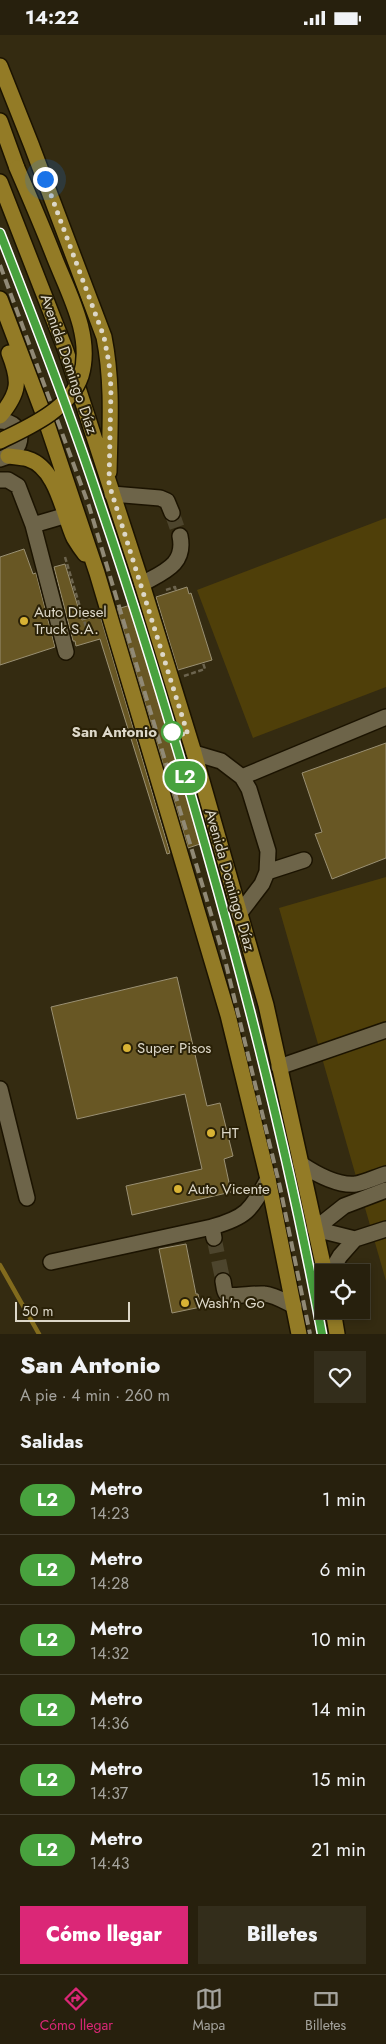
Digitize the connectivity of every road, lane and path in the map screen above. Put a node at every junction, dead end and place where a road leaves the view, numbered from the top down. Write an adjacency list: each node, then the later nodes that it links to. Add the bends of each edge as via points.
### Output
1 (0, 66): 13 (main road, via 104,337 111,388)
2 (0, 121): 10 (main road, bridge, via 76,313 84,351 80,376 65,400 49,415)
3 (0, 174): 5 (main road)
4 (0, 183): 5 (main road, Avenida Domingo Díaz)
5 (9, 202): 13 (main road, Avenida Domingo Díaz, via 60,336)
6 (0, 299): 19 (main road, via 45,418)
7 (0, 328): 8 (main road, via 16,370 18,385)
8 (0, 417)
9 (0, 421): 11 (street, via 10,423 20,437 18,448)
10 (0, 441)
11 (4, 458): 15 (main road, via 29,459 40,466 48,475)
12 (0, 480): 16 (street, via 8,480 18,486)
13 (111, 489): 14 (street, via 160,497 167,501); 20 (main road, Avenida Domingo Díaz)
14 (172, 513)
15 (67, 515): 16 (street); 19 (main road, via 74,537)
16 (34, 525): 22 (street)
17 (180, 537): 20 (street, via 182,548 174,564)
18 (65, 557): 21 (path)
19 (97, 573): 36 (main road, via 228,1015)
20 (142, 584): 24 (main road, Avenida Domingo Díaz)
21 (86, 627)
22 (66, 652)
23 (203, 663): 24 (path, via 205,669)
24 (171, 680): 26 (main road, Avenida Domingo Díaz)
25 (386, 717): 27 (street)
26 (194, 753): 27 (street, via 221,761); 30 (main road, Avenida Domingo Díaz)
27 (242, 777): 29 (street, via 249,789 268,851)
28 (304, 860): 29 (street)
29 (268, 872): 30 (street)
30 (240, 914): 32 (main road, Avenida Domingo Díaz, via 266,1005)
31 (386, 1030): 32 (street)
32 (279, 1067): 34 (main road, Avenida Domingo Díaz)
33 (0, 1089): 38 (street)
34 (301, 1164): 35 (street, via 344,1183 356,1184); 39 (main road, Avenida Domingo Díaz)
35 (386, 1174)
36 (268, 1179): 42 (street, via 245,1214 213,1232); 46 (main road)
37 (386, 1189): 39 (street, via 344,1206)
38 (27, 1199)
39 (315, 1229): 41 (street); 43 (main road, Avenida Domingo Díaz)
40 (386, 1229): 41 (street)
41 (355, 1239): 44 (street)
42 (51, 1262)
43 (323, 1264)
44 (335, 1264)
45 (223, 1281): 46 (street, via 228,1295 266,1294)
46 (294, 1306): 48 (main road)
47 (334, 1319): 49 (main road)
48 (299, 1334)
49 (337, 1334)

